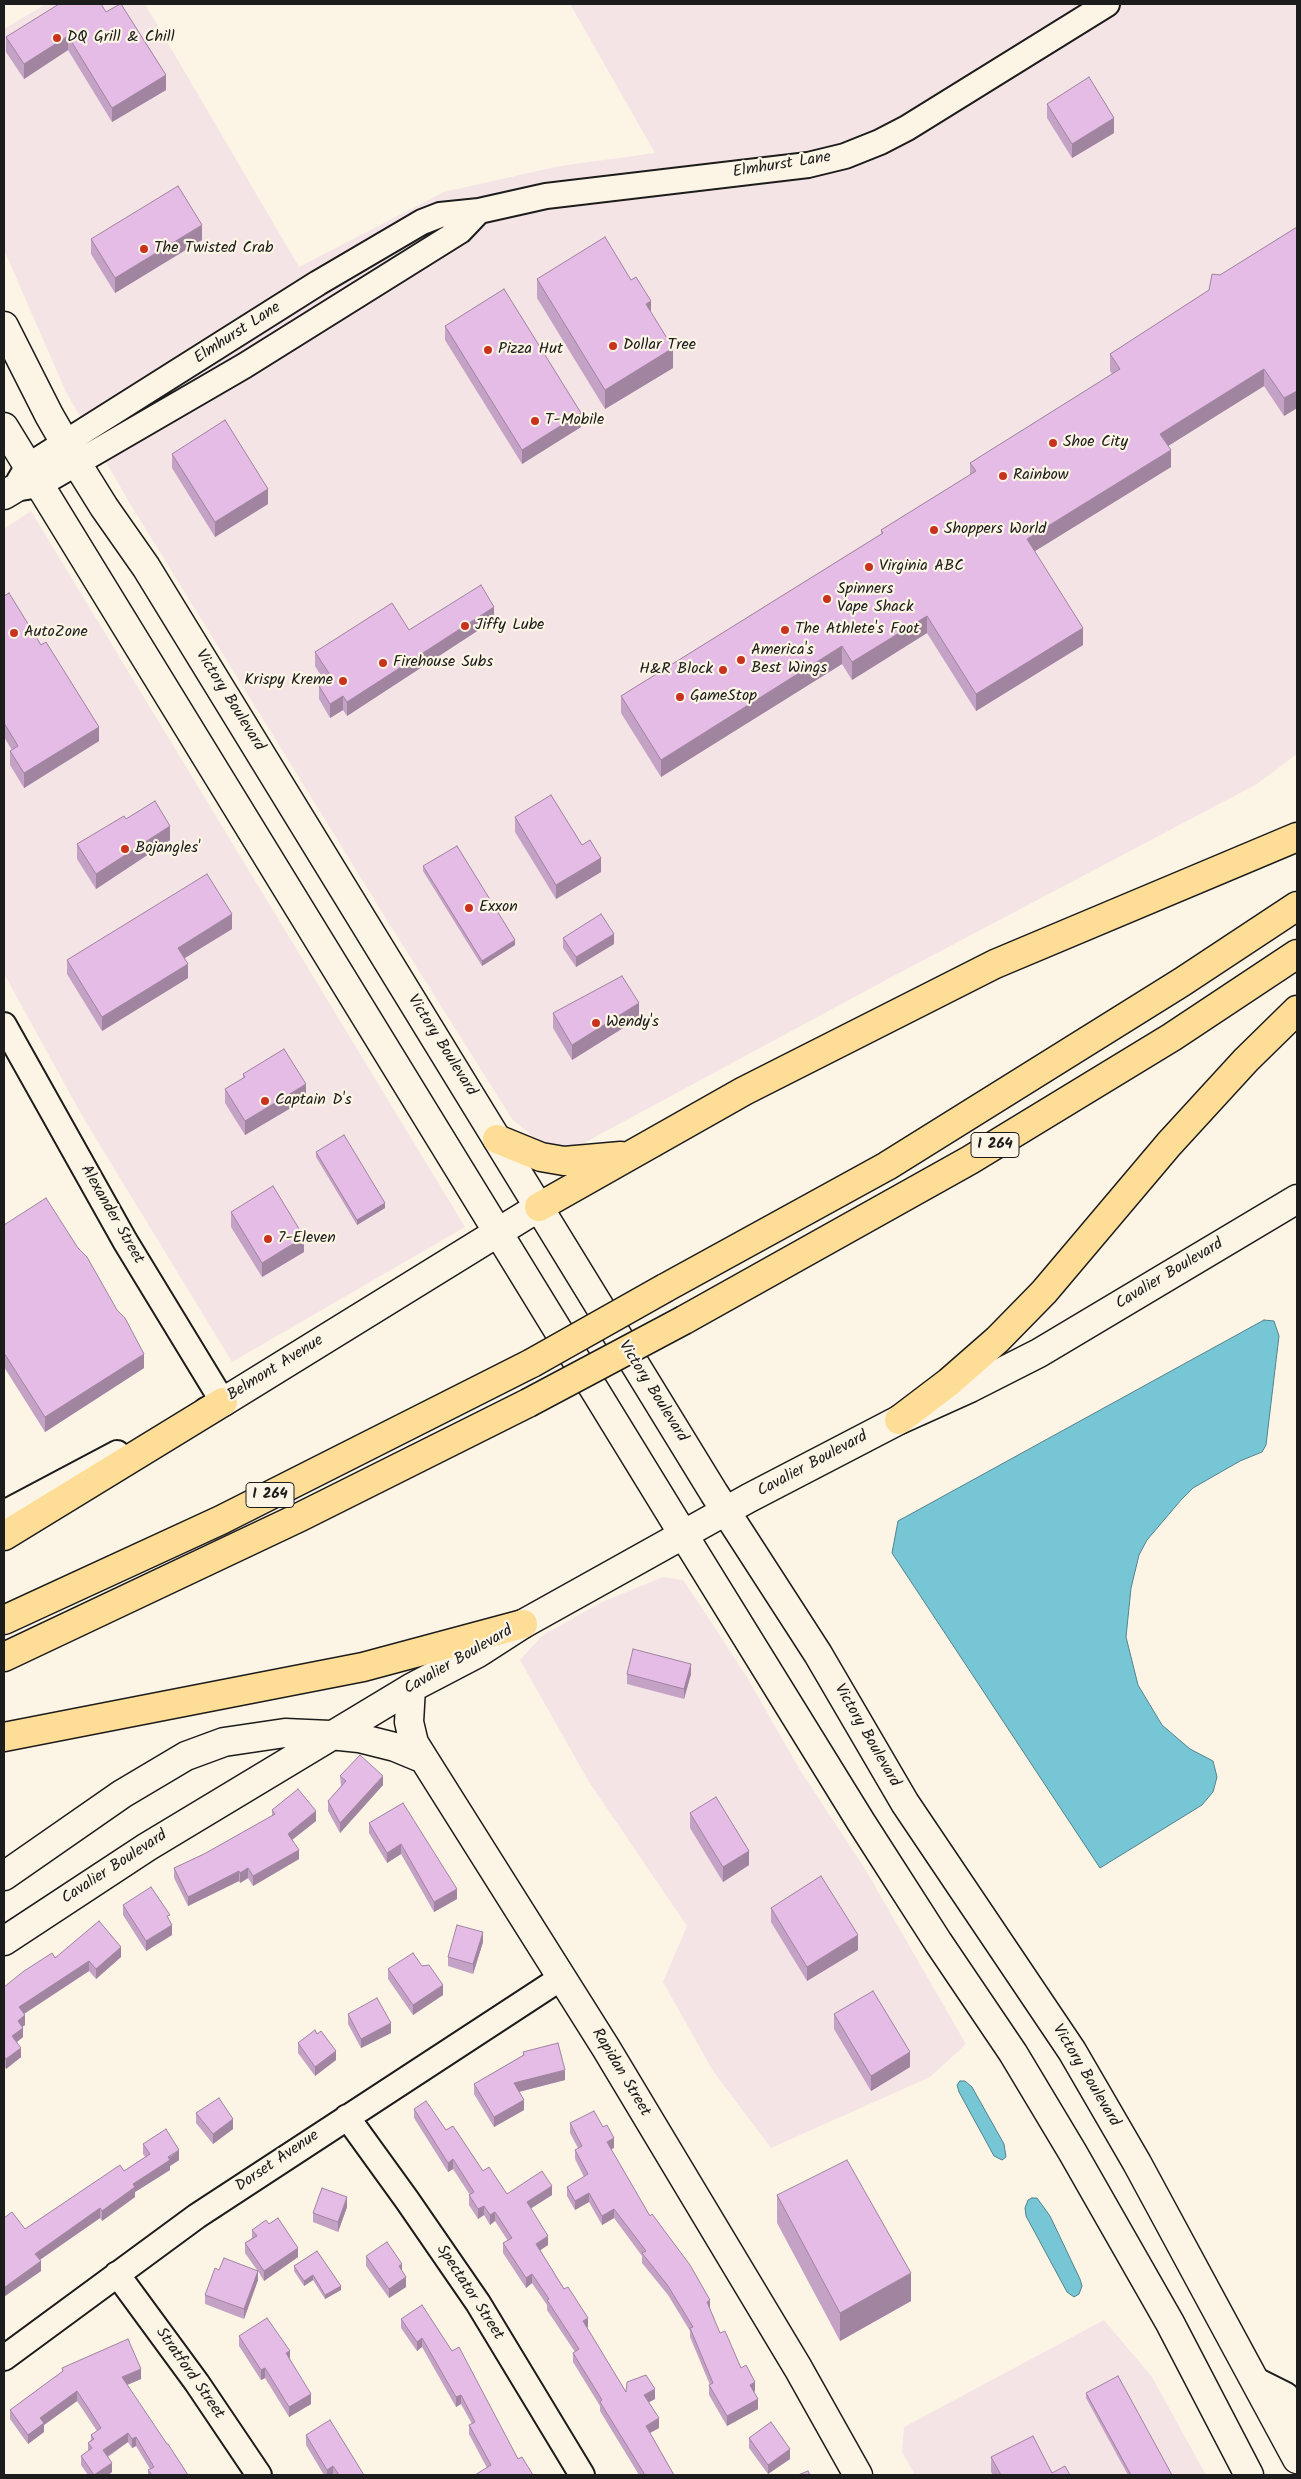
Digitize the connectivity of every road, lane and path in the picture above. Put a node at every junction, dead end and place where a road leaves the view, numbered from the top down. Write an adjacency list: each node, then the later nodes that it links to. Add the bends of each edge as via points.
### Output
1 (1107, 4): 4 (street, Elmhurst Lane, via 907,128 845,156 808,165 546,196 479,211 460,231 244,366)
2 (4, 326): 4 (main road, Victory Boulevard)
3 (4, 427): 5 (main road)
4 (71, 453): 5 (street, Elmhurst Lane); 11 (main road, Victory Boulevard, via 146,568)
5 (21, 484): 15 (main road)
6 (1297, 838): 12 (highway, via 995,964 744,1091)
7 (1297, 906): 22 (highway, I 264, bridge, via 1182,982 887,1166 532,1363 221,1520)
8 (1297, 954): 24 (highway, I 264, bridge, via 1172,1037 970,1160 684,1320 528,1403 308,1513)
9 (1297, 1010): 17 (highway, via 1176,1137 1037,1299 970,1364)
10 (4, 1025): 16 (street, Alexander Street, via 125,1241)
11 (497, 1139): 12 (highway, via 541,1157 564,1161); 14 (main road, Victory Boulevard)
12 (630, 1155): 14 (highway)
13 (1297, 1199): 17 (main road, Cavalier Boulevard, via 1039,1352)
14 (539, 1207): 15 (main road, Belmont Avenue); 18 (main road, Victory Boulevard)
15 (499, 1231): 16 (main road, Belmont Avenue); 20 (main road)
16 (223, 1402): 19 (street, Belmont Avenue); 21 (highway)
17 (899, 1420): 18 (main road, Cavalier Boulevard)
18 (726, 1511): 20 (main road, Cavalier Boulevard); 35 (main road, Victory Boulevard, via 818,1654 905,1803 1072,2051 1124,2138)
19 (4, 1513)
20 (683, 1534): 23 (main road, Cavalier Boulevard); 41 (main road, via 1073,2152 1183,2346)
21 (4, 1536)
22 (4, 1620)
23 (523, 1624): 25 (main road, Cavalier Boulevard, via 478,1653); 27 (highway, via 363,1667)
24 (4, 1657)
25 (411, 1688): 26 (main road, Cavalier Boulevard); 28 (main road, Rapidan Street, via 409,1722 414,1743)
26 (330, 1734): 28 (main road, via 395,1747); 29 (main road, via 285,1732 241,1738 186,1756 122,1794); 30 (main road, Cavalier Boulevard, via 147,1847)
27 (4, 1736)
28 (424, 1759): 31 (main road, Rapidan Street)
29 (4, 1876)
30 (4, 1941)
31 (561, 1978): 32 (street, Dorset Avenue); 40 (main road, Rapidan Street, via 798,2368)
32 (347, 2117): 33 (street, Dorset Avenue, via 197,2216); 39 (street, Spectator Street, via 478,2303)
33 (117, 2274): 34 (street, Dorset Avenue); 38 (street, Stratford Street)
34 (4, 2358)
35 (1256, 2380): 36 (street, via 1286,2395); 37 (main road, Victory Boulevard)
36 (1297, 2418)
37 (1297, 2459)
38 (259, 2475)
39 (582, 2475)
40 (858, 2475)
41 (1249, 2475)

